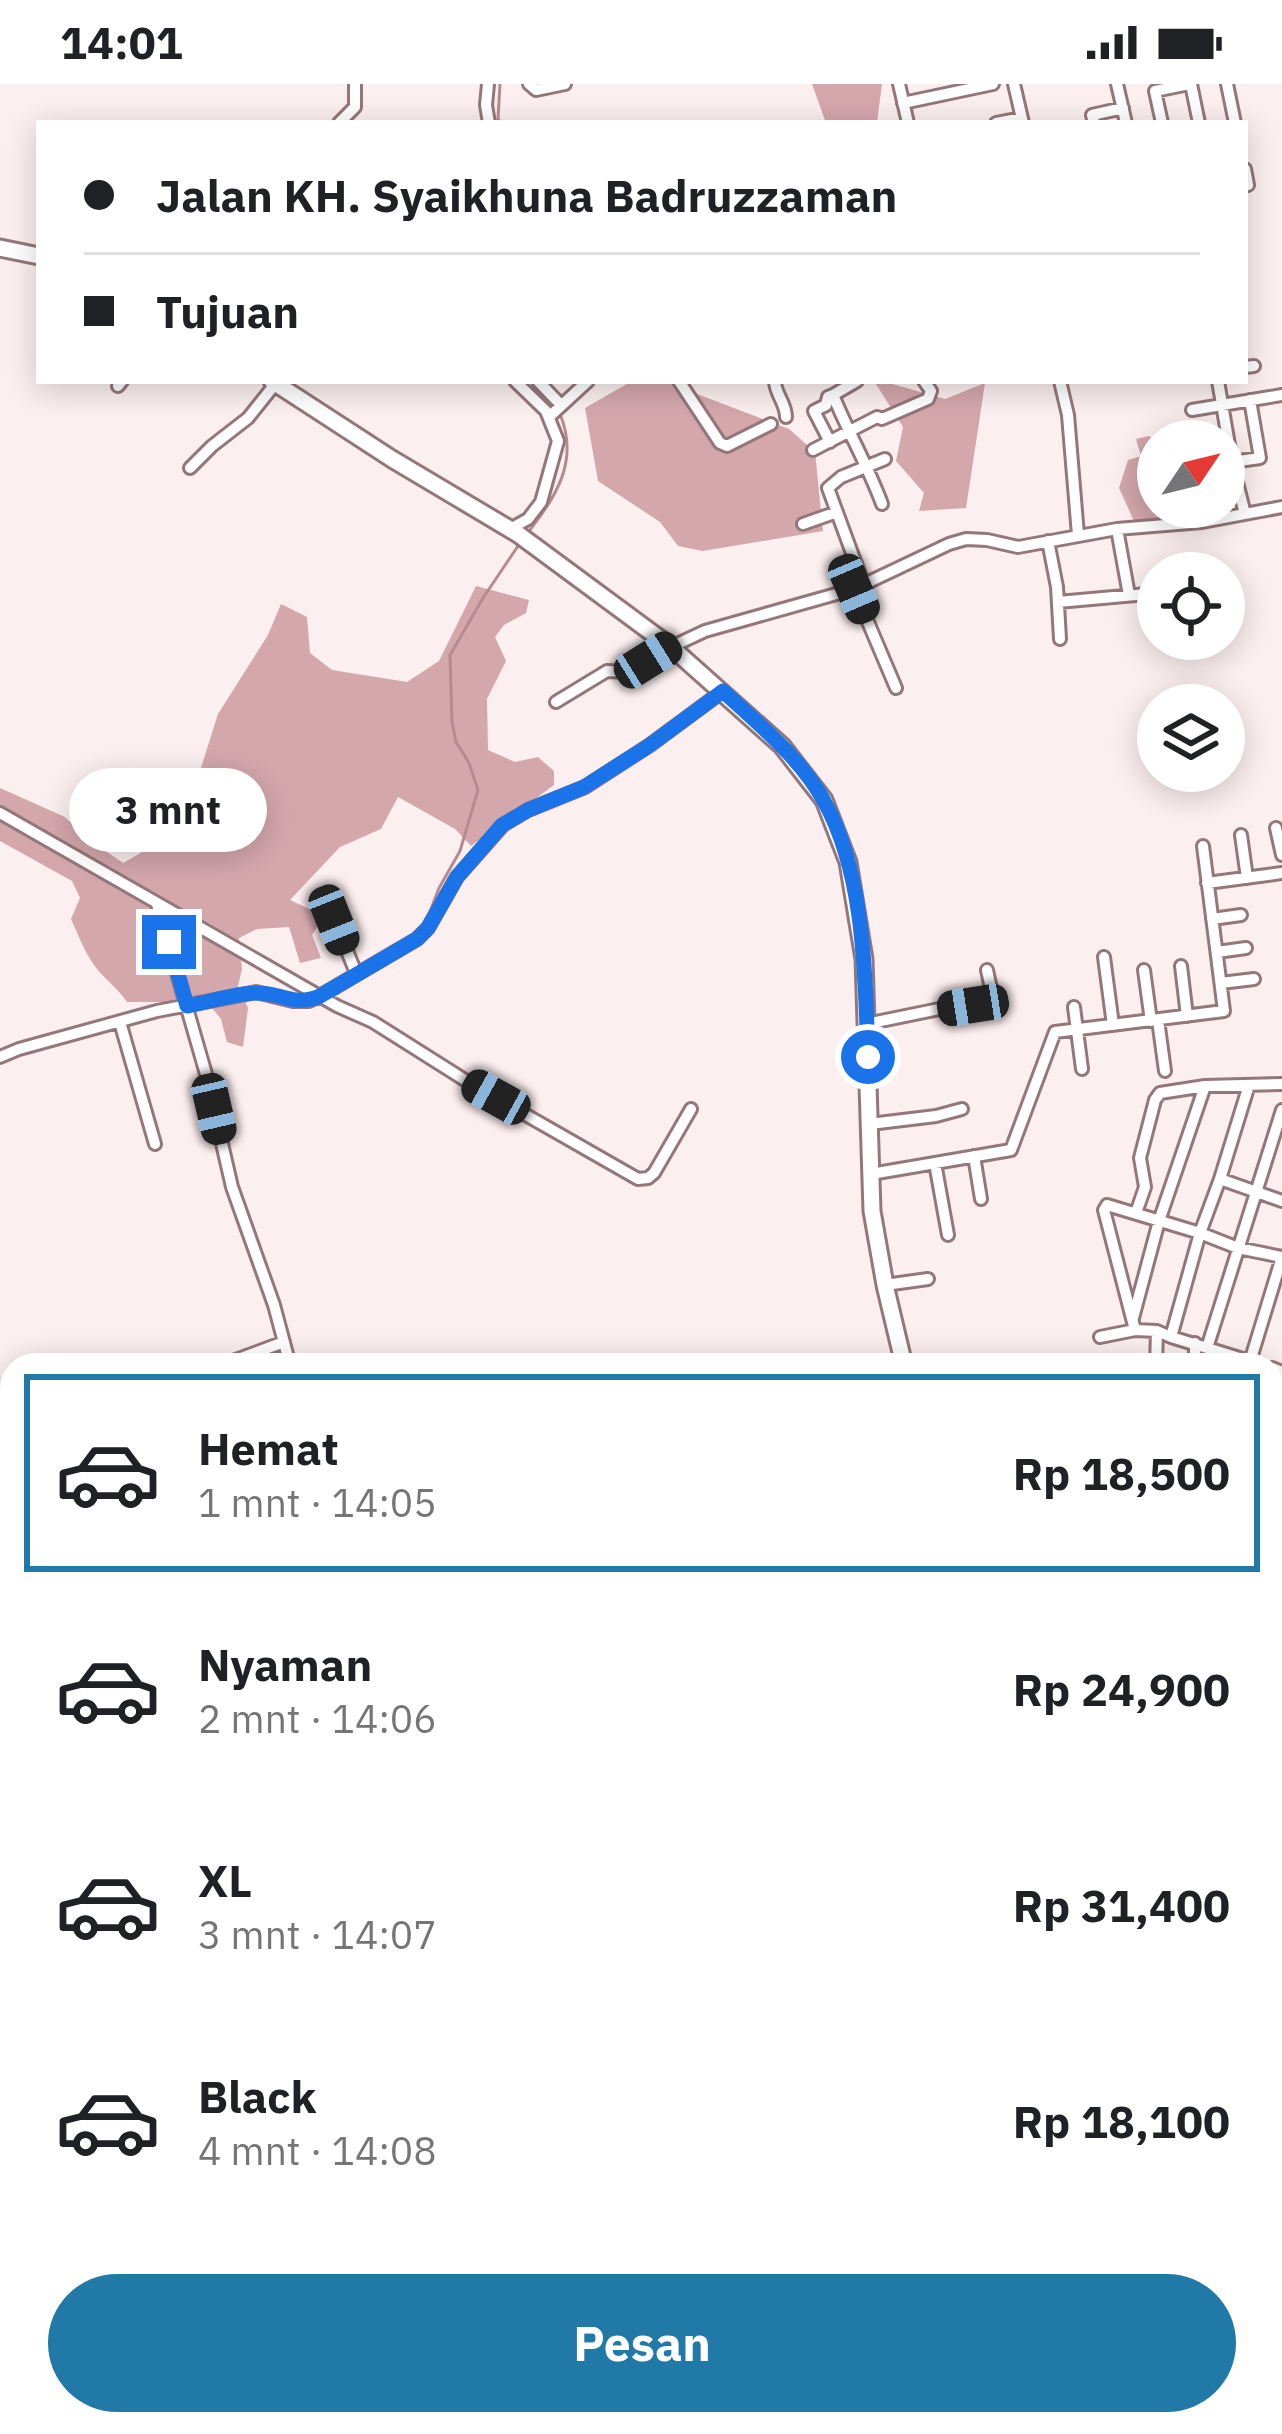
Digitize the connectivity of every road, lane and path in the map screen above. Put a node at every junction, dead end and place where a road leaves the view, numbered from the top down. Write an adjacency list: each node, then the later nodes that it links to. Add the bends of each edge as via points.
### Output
1 (355, 84): 14 (street, via 355,107)
2 (488, 84): 15 (street)
3 (529, 84): 4 (street)
4 (565, 84)
5 (899, 84): 12 (street)
6 (993, 84): 12 (street)
7 (1015, 84): 17 (street)
8 (1117, 84): 13 (street)
9 (1190, 84): 11 (street); 21 (street)
10 (1227, 84): 22 (street)
11 (1155, 88): 20 (street)
12 (903, 103): 16 (street)
13 (1123, 108): 18 (street); 19 (street)
14 (342, 120)
15 (488, 120)
16 (907, 120)
17 (1022, 120)
18 (1093, 120)
19 (1125, 120)
20 (1161, 120)
21 (1198, 120)
22 (1234, 120)
23 (0, 248): 24 (main road)
24 (36, 255)
25 (273, 384): 52 (street, via 248,418)
26 (277, 384): 60 (main road)
27 (519, 384): 42 (street)
28 (540, 384): 42 (street)
29 (585, 384): 42 (street)
30 (681, 384): 45 (street, via 720,443)
31 (776, 384): 43 (street)
32 (823, 384): 38 (street)
33 (855, 384): 38 (street)
34 (926, 384): 46 (street, via 928,399)
35 (1061, 384): 61 (street)
36 (1218, 384): 40 (street)
37 (1282, 395): 39 (street)
38 (831, 396): 46 (street); 47 (street, via 814,410)
39 (1250, 400): 40 (street); 50 (street, via 1260,458)
40 (1222, 405): 41 (street); 44 (street)
41 (1192, 410)
42 (554, 411): 60 (street, via 558,441 541,502)
43 (786, 417)
44 (1225, 420)
45 (771, 424)
46 (848, 433): 47 (street); 51 (street)
47 (830, 442): 48 (street)
48 (813, 450)
49 (885, 459): 51 (street)
50 (1245, 461)
51 (868, 466): 53 (street); 55 (street, via 827,488)
52 (190, 468)
53 (883, 504)
54 (1282, 507): 56 (street)
55 (837, 512): 57 (street); 63 (street)
56 (1245, 514)
57 (803, 524)
58 (1137, 527): 59 (street)
59 (1117, 529): 61 (street); 65 (street)
60 (514, 532): 68 (main road)
61 (1078, 535): 62 (street)
62 (1048, 541): 63 (street, via 1018,547 966,539); 66 (street)
63 (858, 586): 68 (street); 69 (street)
64 (1137, 594): 65 (street)
65 (1129, 595): 66 (street)
66 (1058, 602): 67 (street)
67 (1060, 638)
68 (671, 646): 70 (main road); 71 (street)
69 (896, 688)
70 (723, 691): 90 (street, via 604,775 502,825 457,877 428,928); 99 (main road, via 786,750 824,800 852,883)
71 (556, 702)
72 (0, 813): 81 (street)
73 (1276, 828): 76 (street)
74 (1241, 835): 78 (street)
75 (1203, 846): 79 (street)
76 (1282, 855)
77 (1282, 873): 78 (street)
78 (1246, 878): 79 (street)
79 (1208, 883): 83 (street)
80 (334, 901): 90 (street)
81 (157, 904): 93 (street); 94 (street)
82 (1241, 915): 83 (street)
83 (1212, 919): 85 (street)
84 (1246, 948): 85 (street)
85 (1216, 952): 92 (street)
86 (1104, 957): 100 (street)
87 (1180, 966): 96 (street)
88 (987, 970): 99 (street, via 993,998)
89 (1144, 970): 97 (street)
90 (356, 973): 93 (street)
91 (1254, 979): 92 (street)
92 (1221, 983): 96 (street, via 1224,1011)
93 (320, 996): 94 (street, via 292,1001 256,992); 108 (street, via 638,1179 654,1173)
94 (187, 1006): 98 (street); 131 (street, via 232,1187)
95 (1074, 1006): 101 (street)
96 (1187, 1016): 97 (street)
97 (1154, 1020): 100 (street); 104 (street)
98 (120, 1022): 102 (street); 112 (street)
99 (866, 1024): 111 (main road)
100 (1113, 1025): 101 (street)
101 (1077, 1030): 103 (street); 113 (street, via 1055,1033 1011,1150)
102 (0, 1057)
103 (1082, 1069)
104 (1165, 1071)
105 (1282, 1084): 106 (street)
106 (1250, 1085): 107 (street); 116 (street)
107 (1205, 1086): 120 (street, via 1155,1100); 121 (street)
108 (691, 1109)
109 (962, 1109): 111 (street)
110 (1282, 1110): 117 (street)
111 (869, 1124): 115 (main road)
112 (155, 1144)
113 (974, 1156): 114 (street); 118 (street)
114 (935, 1162): 115 (street); 122 (street)
115 (871, 1174): 126 (main road)
116 (1220, 1179): 117 (street); 123 (street)
117 (1256, 1192): 119 (street); 124 (street)
118 (981, 1199)
119 (1282, 1202)
120 (1136, 1213): 121 (street); 127 (street, via 1110,1204 1104,1210)
121 (1160, 1221): 123 (street); 127 (street)
122 (948, 1234)
123 (1199, 1234): 124 (street); 130 (street)
124 (1238, 1247): 132 (street); 139 (street, via 1282,1257)
125 (928, 1279): 126 (street)
126 (885, 1285): 135 (main road)
127 (1134, 1325): 128 (street); 129 (street)
128 (1156, 1331): 130 (street); 136 (street)
129 (1100, 1337)
130 (1171, 1337): 132 (street)
131 (284, 1342): 133 (street); 134 (street)
132 (1201, 1345): 137 (street); 138 (street)
133 (254, 1353)
134 (287, 1353)
135 (901, 1353)
136 (1156, 1353)
137 (1199, 1353)
138 (1222, 1353)
139 (1252, 1353)

